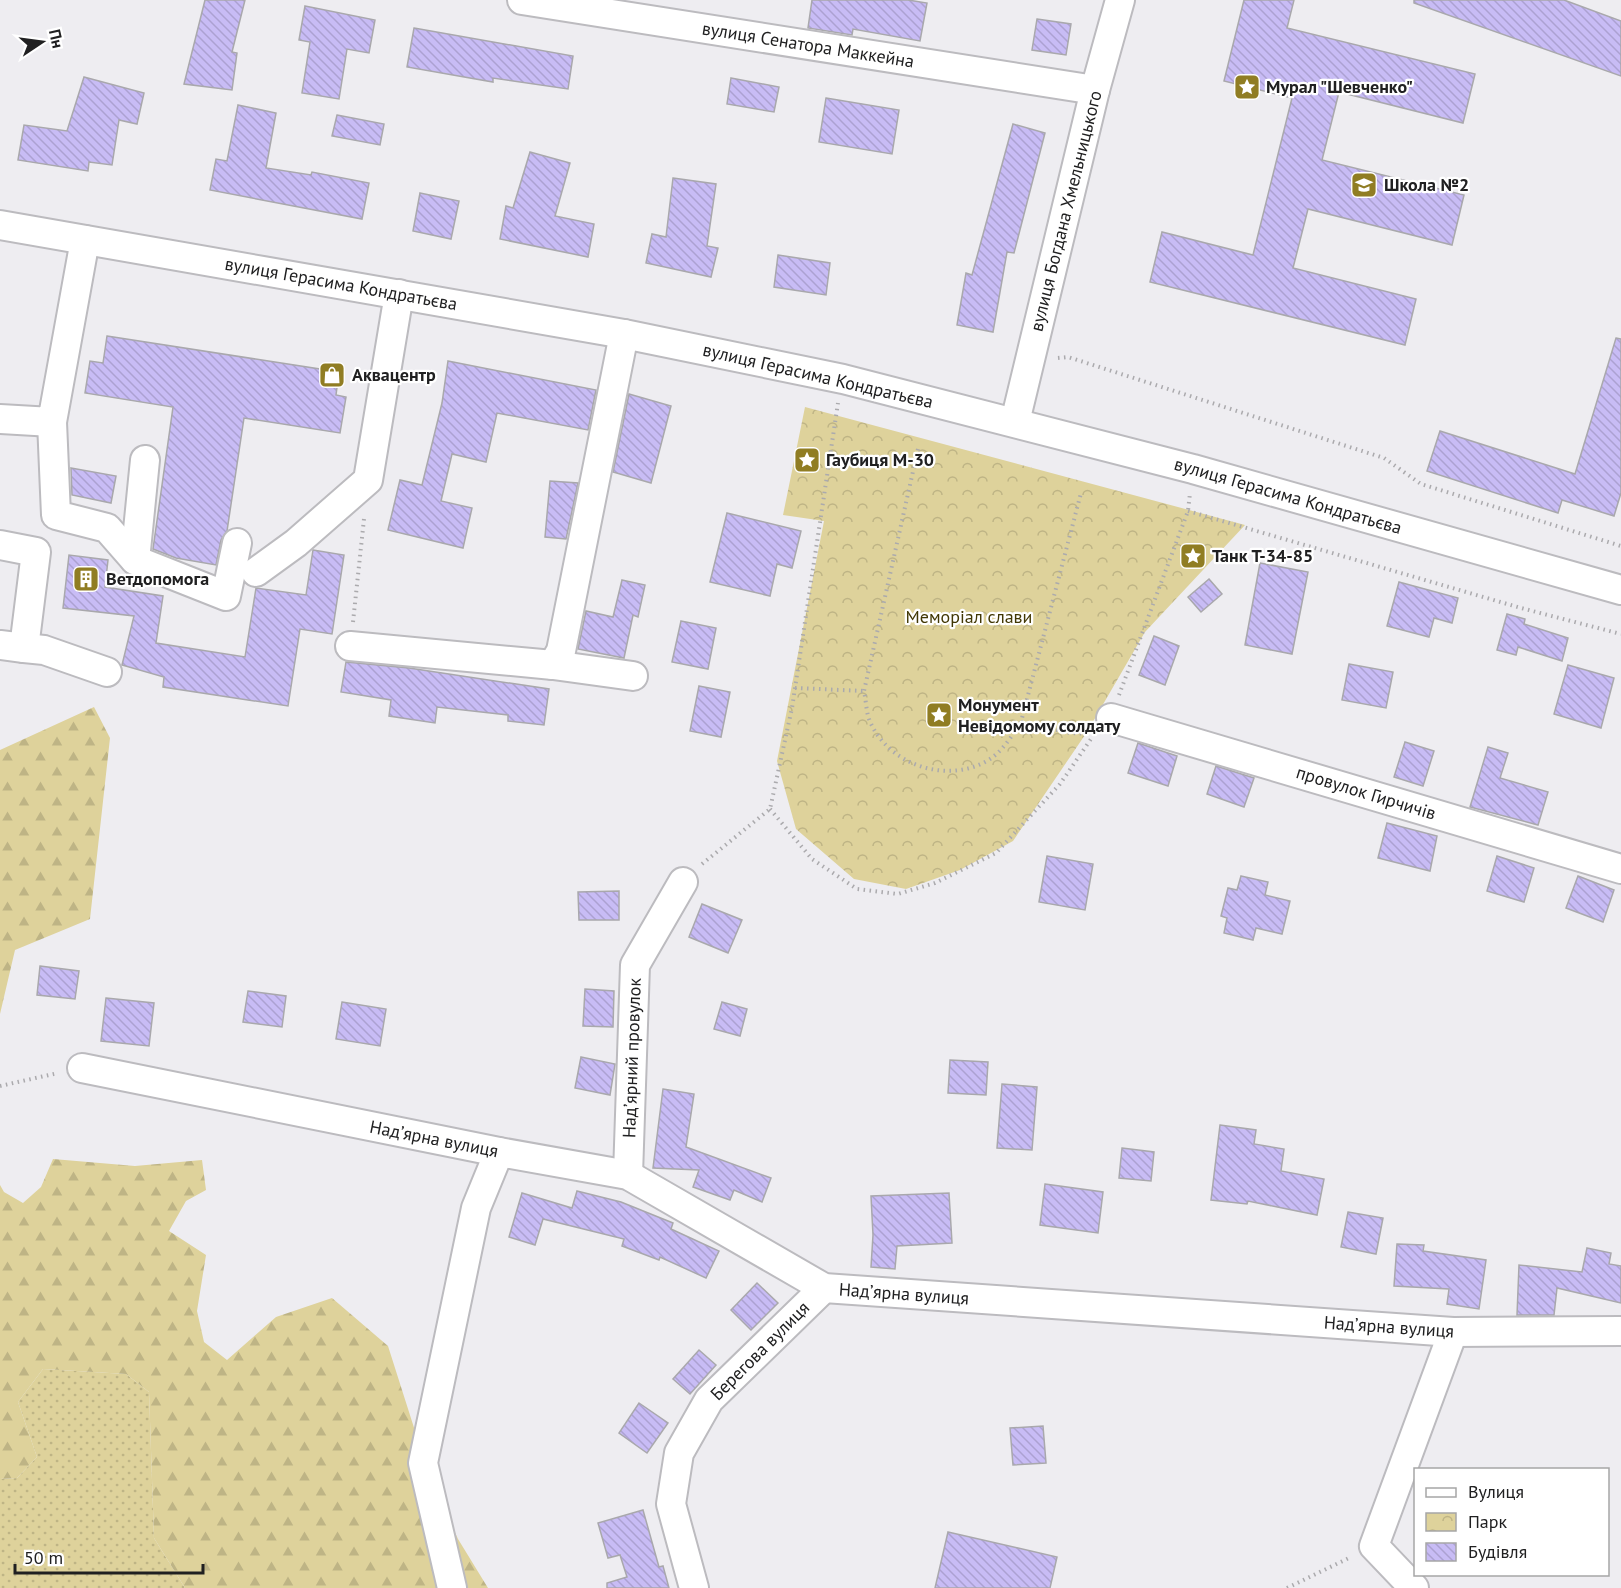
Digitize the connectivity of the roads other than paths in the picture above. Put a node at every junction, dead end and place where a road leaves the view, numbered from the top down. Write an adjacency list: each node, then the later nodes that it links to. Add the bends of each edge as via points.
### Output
1 (522, 0): 3 (street, вулиця Сенатора Маккейна)
2 (1120, 0): 3 (street, вулиця Богдана Хмельницького)
3 (1095, 90): 10 (street, вулиця Богдана Хмельницького)
4 (0, 225): 5 (street, вулиця Герасима Кондратьєва)
5 (85, 240): 6 (street, вулиця Герасима Кондратьєва); 9 (street)
6 (399, 294): 7 (street, вулиця Герасима Кондратьєва); 15 (street, via 368,480)
7 (624, 334): 10 (street, вулиця Герасима Кондратьєва, via 843,379); 19 (street, via 561,651)
8 (0, 419): 9 (street)
9 (52, 422): 14 (street, via 56,515 107,528)
10 (1015, 422): 16 (street, вулиця Герасима Кондратьєва)
11 (145, 460): 14 (street)
12 (237, 543): 14 (street, via 226,596)
13 (0, 545): 17 (street, via 36,552)
14 (135, 560)
15 (256, 572)
16 (1621, 590)
17 (12, 646): 20 (street, via 44,650)
18 (350, 646): 19 (street)
19 (554, 665): 21 (street)
20 (106, 672)
21 (633, 676)
22 (1102, 726): 23 (street, провулок Гирчичів)
23 (1621, 869)
24 (683, 882): 27 (street, Надʼярний провулок, via 635,965)
25 (82, 1068): 26 (street, Надʼярна вулиця)
26 (499, 1152): 27 (street, Надʼярна вулиця); 31 (street, via 476,1208 423,1463)
27 (628, 1175): 28 (street, Надʼярна вулиця)
28 (825, 1288): 30 (street, Надʼярна вулиця); 32 (street, Берегова вулиця, via 709,1400 679,1453 671,1503)
29 (1621, 1331): 30 (street, Надʼярна вулиця)
30 (1453, 1332): 33 (street, via 1374,1546)
31 (452, 1588)
32 (694, 1588)
33 (1414, 1588)

